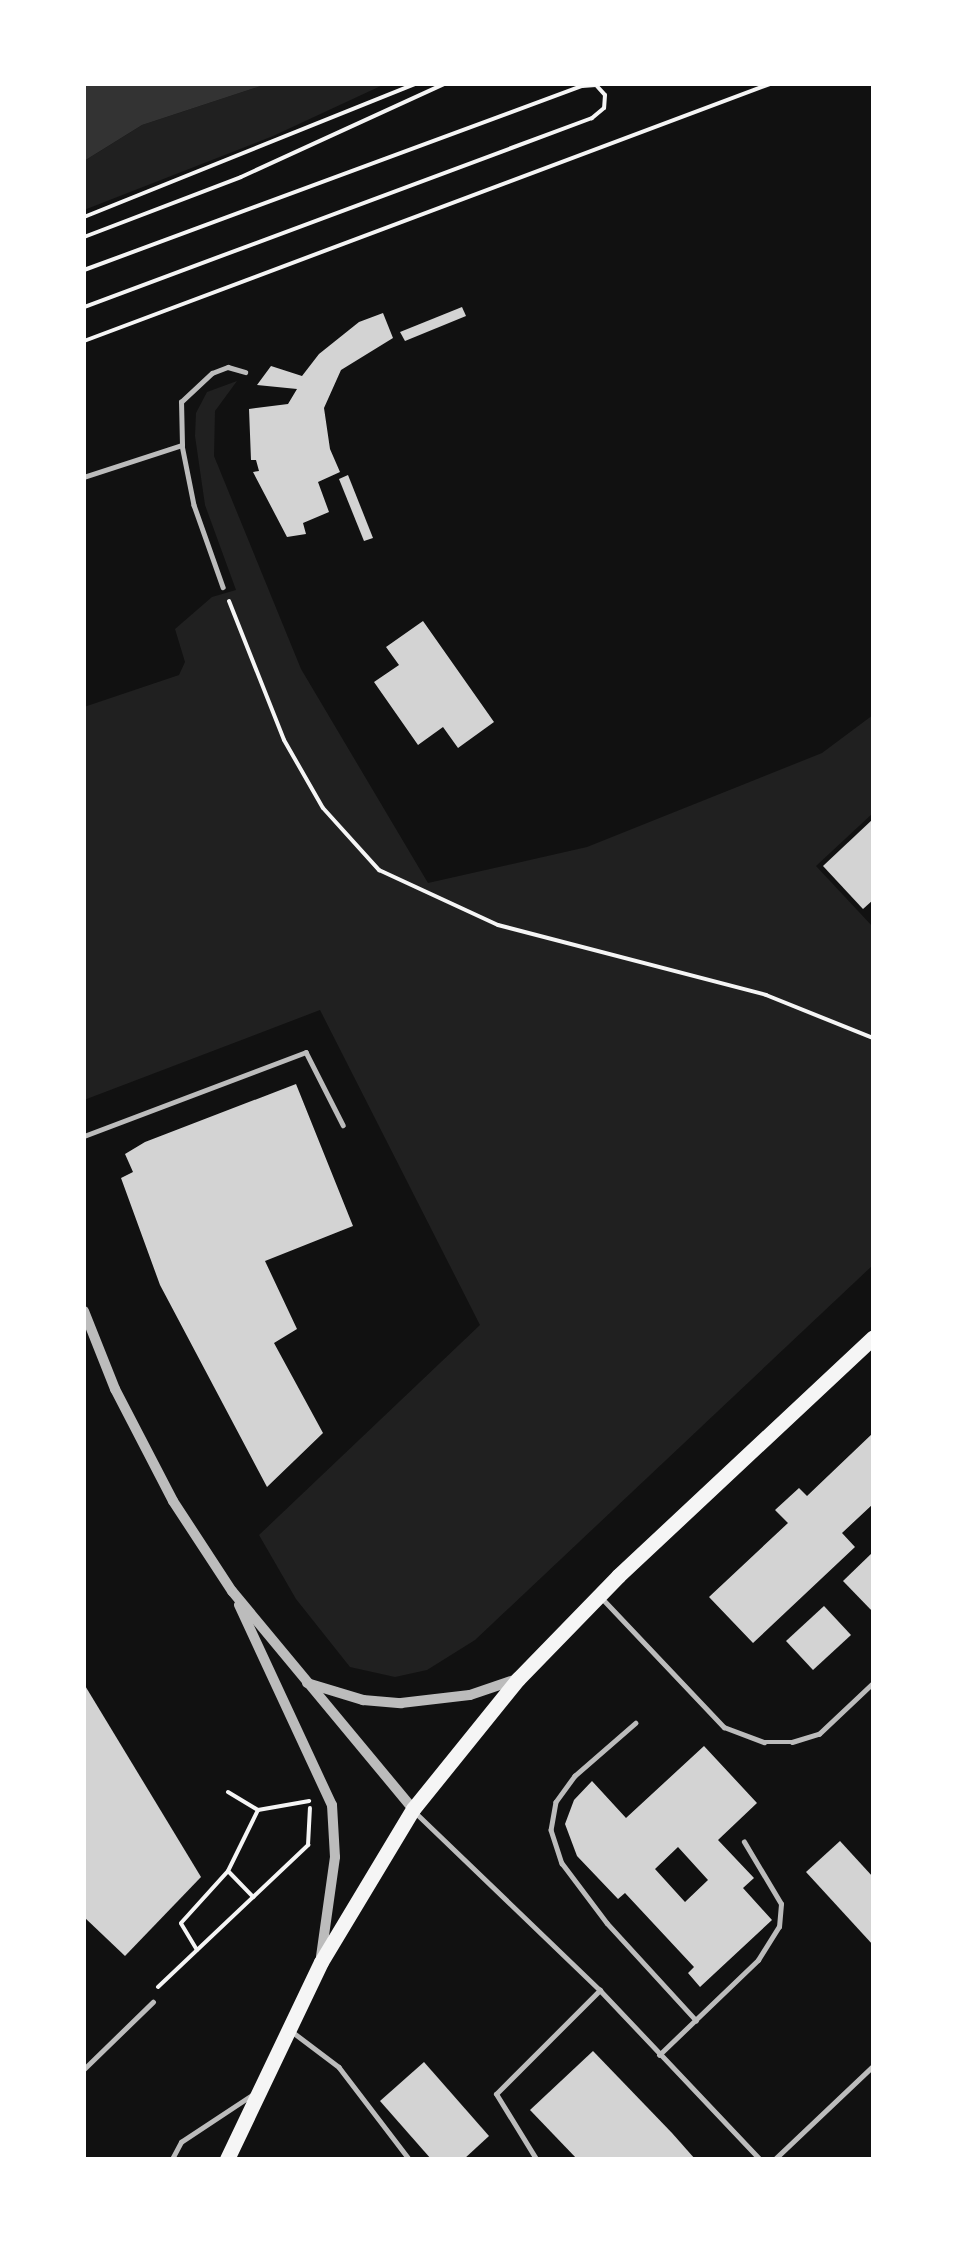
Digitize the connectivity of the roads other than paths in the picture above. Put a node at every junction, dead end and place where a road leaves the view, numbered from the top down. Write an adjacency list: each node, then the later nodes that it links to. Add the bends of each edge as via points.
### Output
1 (245, 372): 2 (lane, via 228,367 212,373 181,402)
2 (182, 446): 3 (lane); 4 (lane, via 194,505)
3 (84, 477)
4 (223, 587)
5 (343, 1125): 6 (lane, via 306,1052)
6 (84, 1136)
7 (84, 1311): 9 (street, via 115,1389 173,1501)
8 (873, 1337): 10 (main road)
9 (232, 1591): 12 (street); 17 (street, via 332,1805 335,1857)
10 (599, 1595): 11 (main road); 13 (lane, via 724,1727 764,1742 792,1742 819,1734)
11 (518, 1679): 12 (street, via 470,1695 401,1703 363,1700); 15 (main road)
12 (307, 1683): 15 (street)
13 (873, 1683)
14 (636, 1723): 20 (lane, via 575,1776 556,1802 551,1830 562,1863 607,1923)
15 (413, 1809): 17 (main road); 18 (lane)
16 (744, 1842): 20 (lane, via 781,1904 779,1927 758,1960)
17 (321, 1962): 21 (main road)
18 (600, 1990): 22 (lane); 29 (lane, via 496,2094)
19 (153, 2002): 24 (lane)
20 (696, 2020): 22 (lane)
21 (288, 2028): 25 (main road); 28 (lane, via 339,2067)
22 (659, 2055): 30 (lane)
23 (873, 2066): 31 (lane)
24 (84, 2069)
25 (259, 2090): 26 (lane, via 181,2142); 27 (main road)
26 (172, 2159)
27 (227, 2159)
28 (409, 2159)
29 (536, 2159)
30 (760, 2159)
31 (775, 2159)

